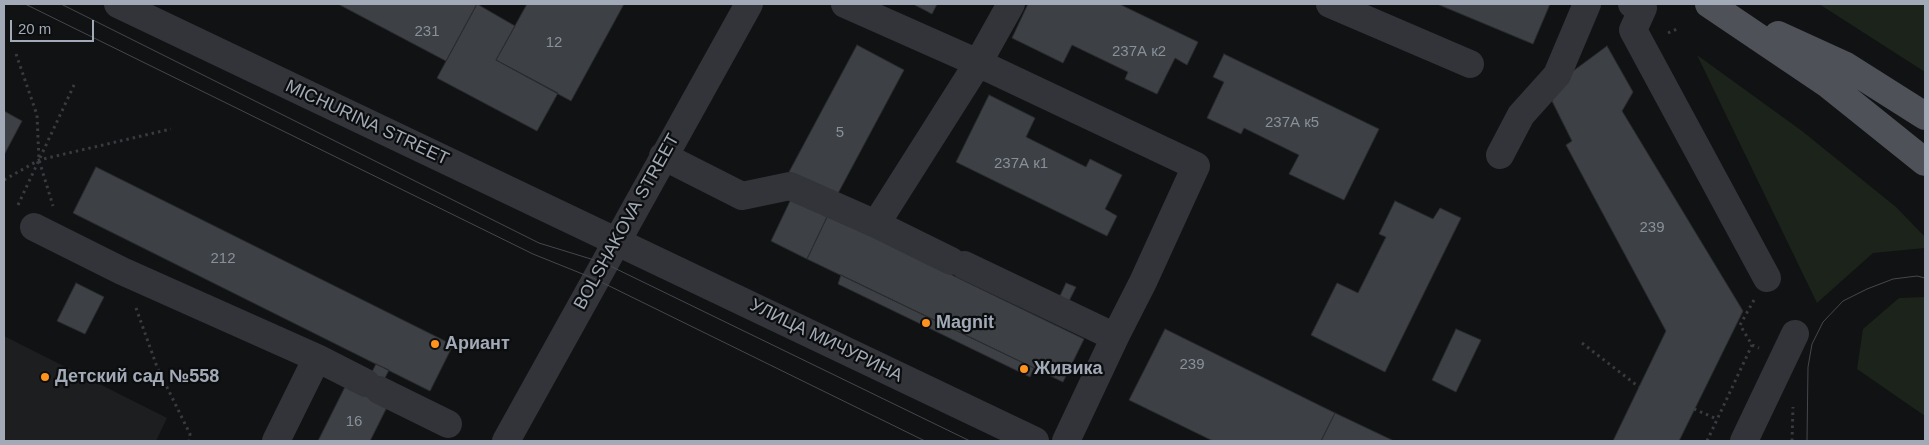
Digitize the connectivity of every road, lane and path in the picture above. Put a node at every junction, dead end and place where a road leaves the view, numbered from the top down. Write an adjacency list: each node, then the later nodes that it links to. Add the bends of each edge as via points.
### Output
1 (118, 4): 25 (street, MICHURINA STREET)
2 (749, 4): 18 (street, BOLSHAKOVA STREET)
3 (846, 4): 12 (street)
4 (1011, 4): 12 (street)
5 (1330, 4): 13 (street)
6 (1587, 4): 17 (street, via 1557,75 1521,115)
7 (1632, 4): 27 (street, via 1643,8 1633,30)
8 (1709, 4): 15 (main road, via 1846,66); 20 (main road, via 1829,85)
9 (1677, 29): 10 (path)
10 (1668, 33)
11 (16, 54): 19 (path, via 37,115)
12 (978, 63): 23 (street); 30 (street, via 1196,166)
13 (1470, 64)
14 (75, 83): 19 (path)
15 (1925, 116)
16 (171, 129): 19 (path)
17 (1500, 155)
18 (663, 156): 23 (street, via 742,196 790,186); 25 (street, BOLSHAKOVA STREET)
19 (39, 160): 21 (path); 22 (path); 24 (path)
20 (1925, 162)
21 (4, 180)
22 (24, 218): 24 (street)
23 (876, 224): 30 (street)
24 (64, 242): 26 (street)
25 (616, 242): 41 (street, BOLSHAKOVA STREET); 42 (street, УЛИЦА МИЧУРИНА)
26 (122, 271): 33 (street); 39 (path, via 158,367 190,434)
27 (1767, 278)
28 (1749, 308): 32 (path, via 1740,325)
29 (1795, 334): 34 (street)
30 (1115, 337): 43 (street)
31 (1582, 343): 35 (path)
32 (1752, 345): 34 (path); 37 (path)
33 (317, 358): 38 (street); 40 (street)
34 (1782, 361): 45 (street)
35 (1639, 387)
36 (1694, 409): 37 (path)
37 (1717, 419): 44 (path)
38 (448, 424)
39 (189, 441)
40 (276, 441)
41 (506, 441)
42 (1035, 441)
43 (1066, 441)
44 (1707, 441)
45 (1744, 441)

